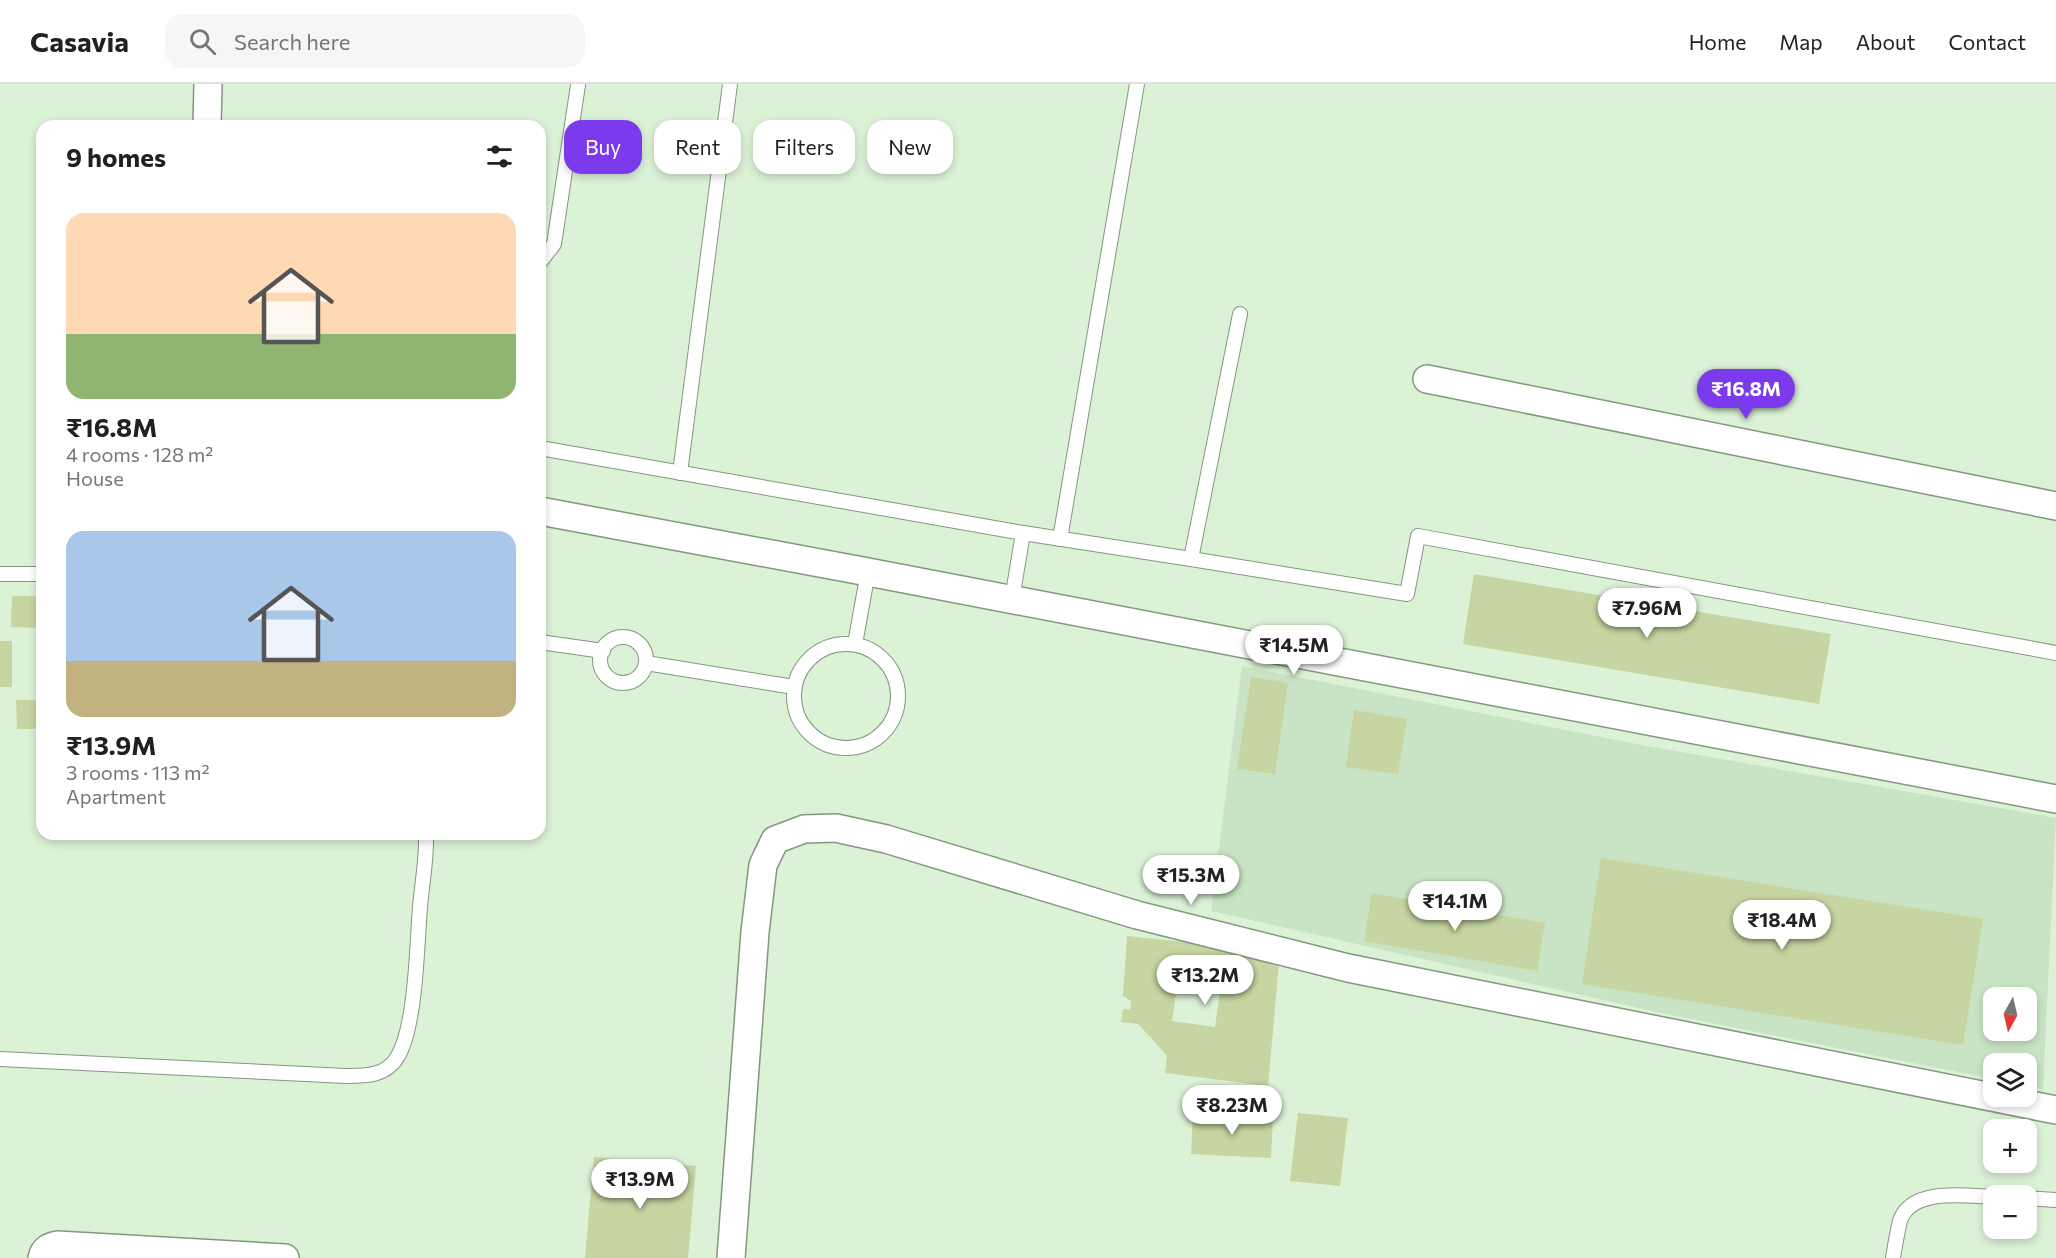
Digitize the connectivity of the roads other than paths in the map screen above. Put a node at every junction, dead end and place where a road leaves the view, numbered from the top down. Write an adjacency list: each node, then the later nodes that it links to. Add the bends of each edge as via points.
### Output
1 (208, 84): 5 (street)
2 (730, 84): 10 (lane)
3 (1137, 84): 14 (lane)
4 (578, 85): 6 (lane, via 554,244)
5 (207, 120)
6 (546, 254)
7 (1240, 314): 15 (lane)
8 (1427, 379): 11 (street)
9 (546, 449): 10 (lane)
10 (680, 473): 13 (lane)
11 (2056, 506)
12 (546, 512): 16 (street)
13 (1023, 533): 14 (lane); 19 (lane)
14 (1060, 539): 15 (lane)
15 (1191, 559): 23 (lane, via 1407,594 1418,536)
16 (868, 572): 19 (street); 21 (lane)
17 (0, 574): 18 (lane)
18 (36, 574)
19 (1012, 599): 26 (street)
20 (546, 643): 22 (lane)
21 (855, 644): 25 (lane, via 822,649 809,659); 25 (lane, via 877,654 893,672 898,704 884,733 855,747 823,742 809,733 799,719)
22 (603, 651): 24 (lane, via 615,639 632,639 641,646); 24 (lane, via 602,668 614,681 632,681 642,674)
23 (2056, 653)
24 (646, 663): 25 (lane)
25 (794, 687)
26 (2056, 799)
27 (425, 840): 28 (lane, via 406,1037 398,1057 386,1069 371,1076 346,1076)
28 (0, 1059)
29 (2056, 1110): 35 (street, via 1348,968 1137,915 885,839 836,828 804,829 775,840 763,865)
30 (1983, 1197): 36 (lane, via 1942,1195 1909,1206 1901,1219)
31 (2037, 1199): 32 (lane)
32 (2056, 1200)
33 (42, 1258): 34 (street, via 48,1248 57,1245)
34 (285, 1258)
35 (731, 1258)
36 (1893, 1258)

